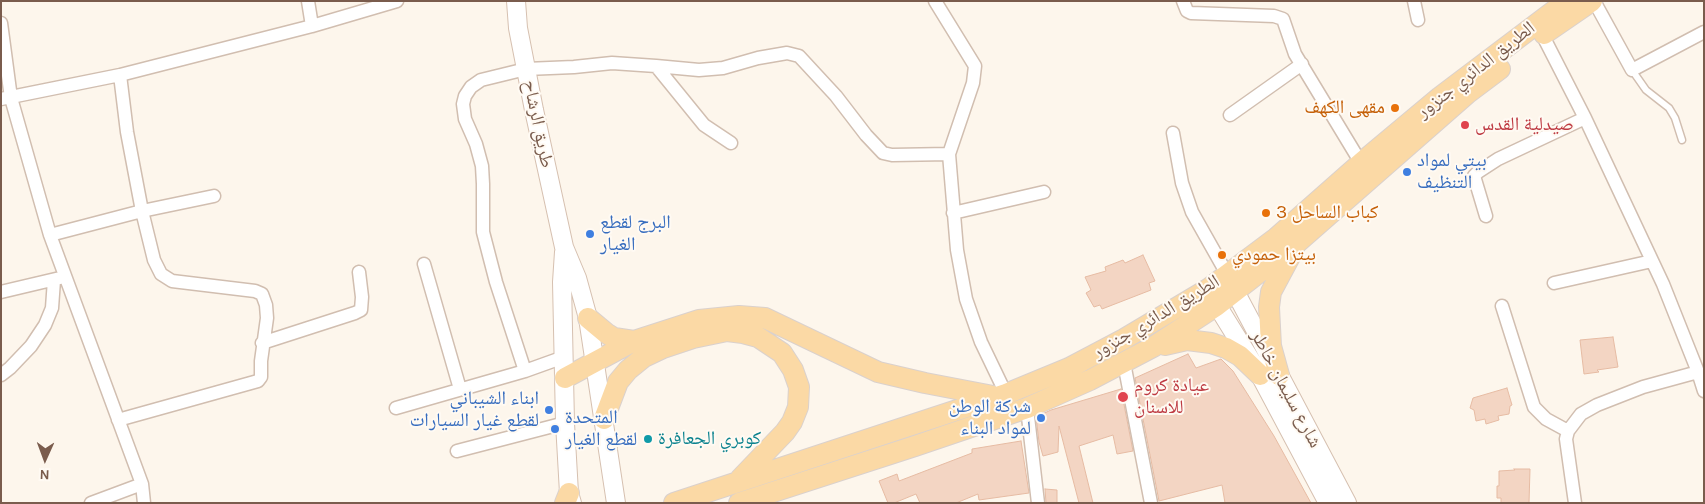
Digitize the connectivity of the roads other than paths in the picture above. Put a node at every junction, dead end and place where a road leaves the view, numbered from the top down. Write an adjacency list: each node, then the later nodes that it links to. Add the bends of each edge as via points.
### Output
1 (308, 1): 11 (street)
2 (397, 1): 11 (street)
3 (516, 1): 16 (main road, طريق الرشاح)
4 (935, 1): 25 (street, via 975,66 973,83)
5 (1183, 1): 14 (street, via 1192,14 1283,18 1295,54)
6 (1414, 1): 9 (street)
7 (1567, 1): 26 (main road, الطريق الدائري جنزور, via 1440,97)
8 (1593, 1): 13 (main road, الطريق الدائري جنزور); 17 (street)
9 (1418, 20)
10 (1, 23): 19 (street)
11 (312, 26): 18 (street)
12 (1704, 32): 17 (street)
13 (1543, 36): 21 (street); 33 (main road, الطريق الدائري جنزور, via 1468,93)
14 (1302, 64): 20 (street); 26 (street)
15 (656, 66): 16 (street, via 612,63); 24 (street, via 704,124); 25 (street, via 699,70 723,68 787,53 799,56 883,153)
16 (526, 69): 34 (main road, طريق الرشاح); 51 (street, via 481,80 471,87 463,104 482,166 483,232)
17 (1632, 70): 23 (lane, via 1646,90 1669,108)
18 (120, 75): 19 (street); 29 (street)
19 (6, 98): 32 (street)
20 (1230, 115)
21 (1585, 118): 31 (street, via 1498,159 1478,172 1474,176); 35 (street)
22 (1173, 133): 39 (street, via 1182,184 1192,212)
23 (1682, 140)
24 (731, 143)
25 (949, 154): 30 (street)
26 (1360, 163): 39 (main road, الطريق الدائري جنزور)
27 (1044, 192): 30 (street)
28 (214, 196): 29 (street)
29 (142, 211): 32 (street); 46 (street, via 154,260 161,274 172,281 262,294 267,318)
30 (953, 213): 57 (street, via 956,250 966,299)
31 (1486, 216)
32 (50, 235): 38 (street)
33 (1298, 242): 39 (main road, الطريق الدائري جنزور); 53 (main road, via 1271,292)
34 (564, 247): 44 (main road); 48 (main road)
35 (1652, 261): 40 (street); 55 (street)
36 (424, 264): 56 (street)
37 (359, 272): 46 (street, via 362,296 360,310 355,314)
38 (59, 278): 41 (street); 52 (street, via 45,325 31,346); 61 (street)
39 (1231, 283): 42 (main road, الطريق الدائري جنزور); 53 (main road, شارع سليمان خاطر)
40 (1554, 283)
41 (1, 292)
42 (1212, 298): 47 (main road, الطريق الدائري جنزور); 53 (main road, شارع سليمان خاطر); 57 (main road, الطريق الدائري جنزور, via 1069,368)
43 (1502, 306): 64 (street, via 1534,407 1546,419)
44 (588, 318): 45 (main road, via 614,338); 49 (main road)
45 (634, 341): 49 (main road); 57 (main road, via 699,320 739,316 765,318 878,372 926,384)
46 (262, 343): 61 (street, via 261,377 258,381)
47 (1153, 347): 50 (main road, الطريق الدائري جنزور); 53 (main road, via 1187,340 1211,343 1226,348)
48 (564, 356): 51 (street); 54 (main road)
49 (595, 361): 54 (main road); 60 (main road)
50 (1124, 364): 59 (main road, الطريق الدائري جنزور); 76 (street)
51 (525, 371): 56 (street)
52 (1, 375)
53 (1269, 375): 77 (main road, شارع سليمان خاطر); 78 (main road, شارع سليمان خاطر)
54 (565, 378): 62 (main road)
55 (1702, 382): 64 (street, via 1643,387 1597,404 1581,414)
56 (460, 389): 58 (street)
57 (1001, 395): 66 (main road, الطريق الدائري جنزور)
58 (396, 408)
59 (1027, 408): 63 (main road, الطريق الدائري جنزور); 75 (street)
60 (604, 419): 66 (main road, via 618,382 644,357 686,340 719,333 744,333 758,337 782,353 793,370 799,387 798,408 785,432); 71 (main road)
61 (118, 420): 67 (street)
62 (565, 423): 65 (street); 68 (main road)
63 (977, 425): 73 (main road, الطريق الدائري جنزور); 74 (main road, via 906,457)
64 (1568, 430): 79 (street, via 1566,439)
65 (457, 451)
66 (737, 482): 72 (main road, الطريق الدائري جنزور)
67 (142, 484): 69 (street); 70 (street)
68 (569, 499)
69 (91, 503)
70 (144, 503)
71 (616, 503)
72 (674, 503)
73 (739, 503)
74 (772, 503)
75 (1038, 503)
76 (1151, 503)
77 (1328, 503)
78 (1348, 503)
79 (1575, 503)

